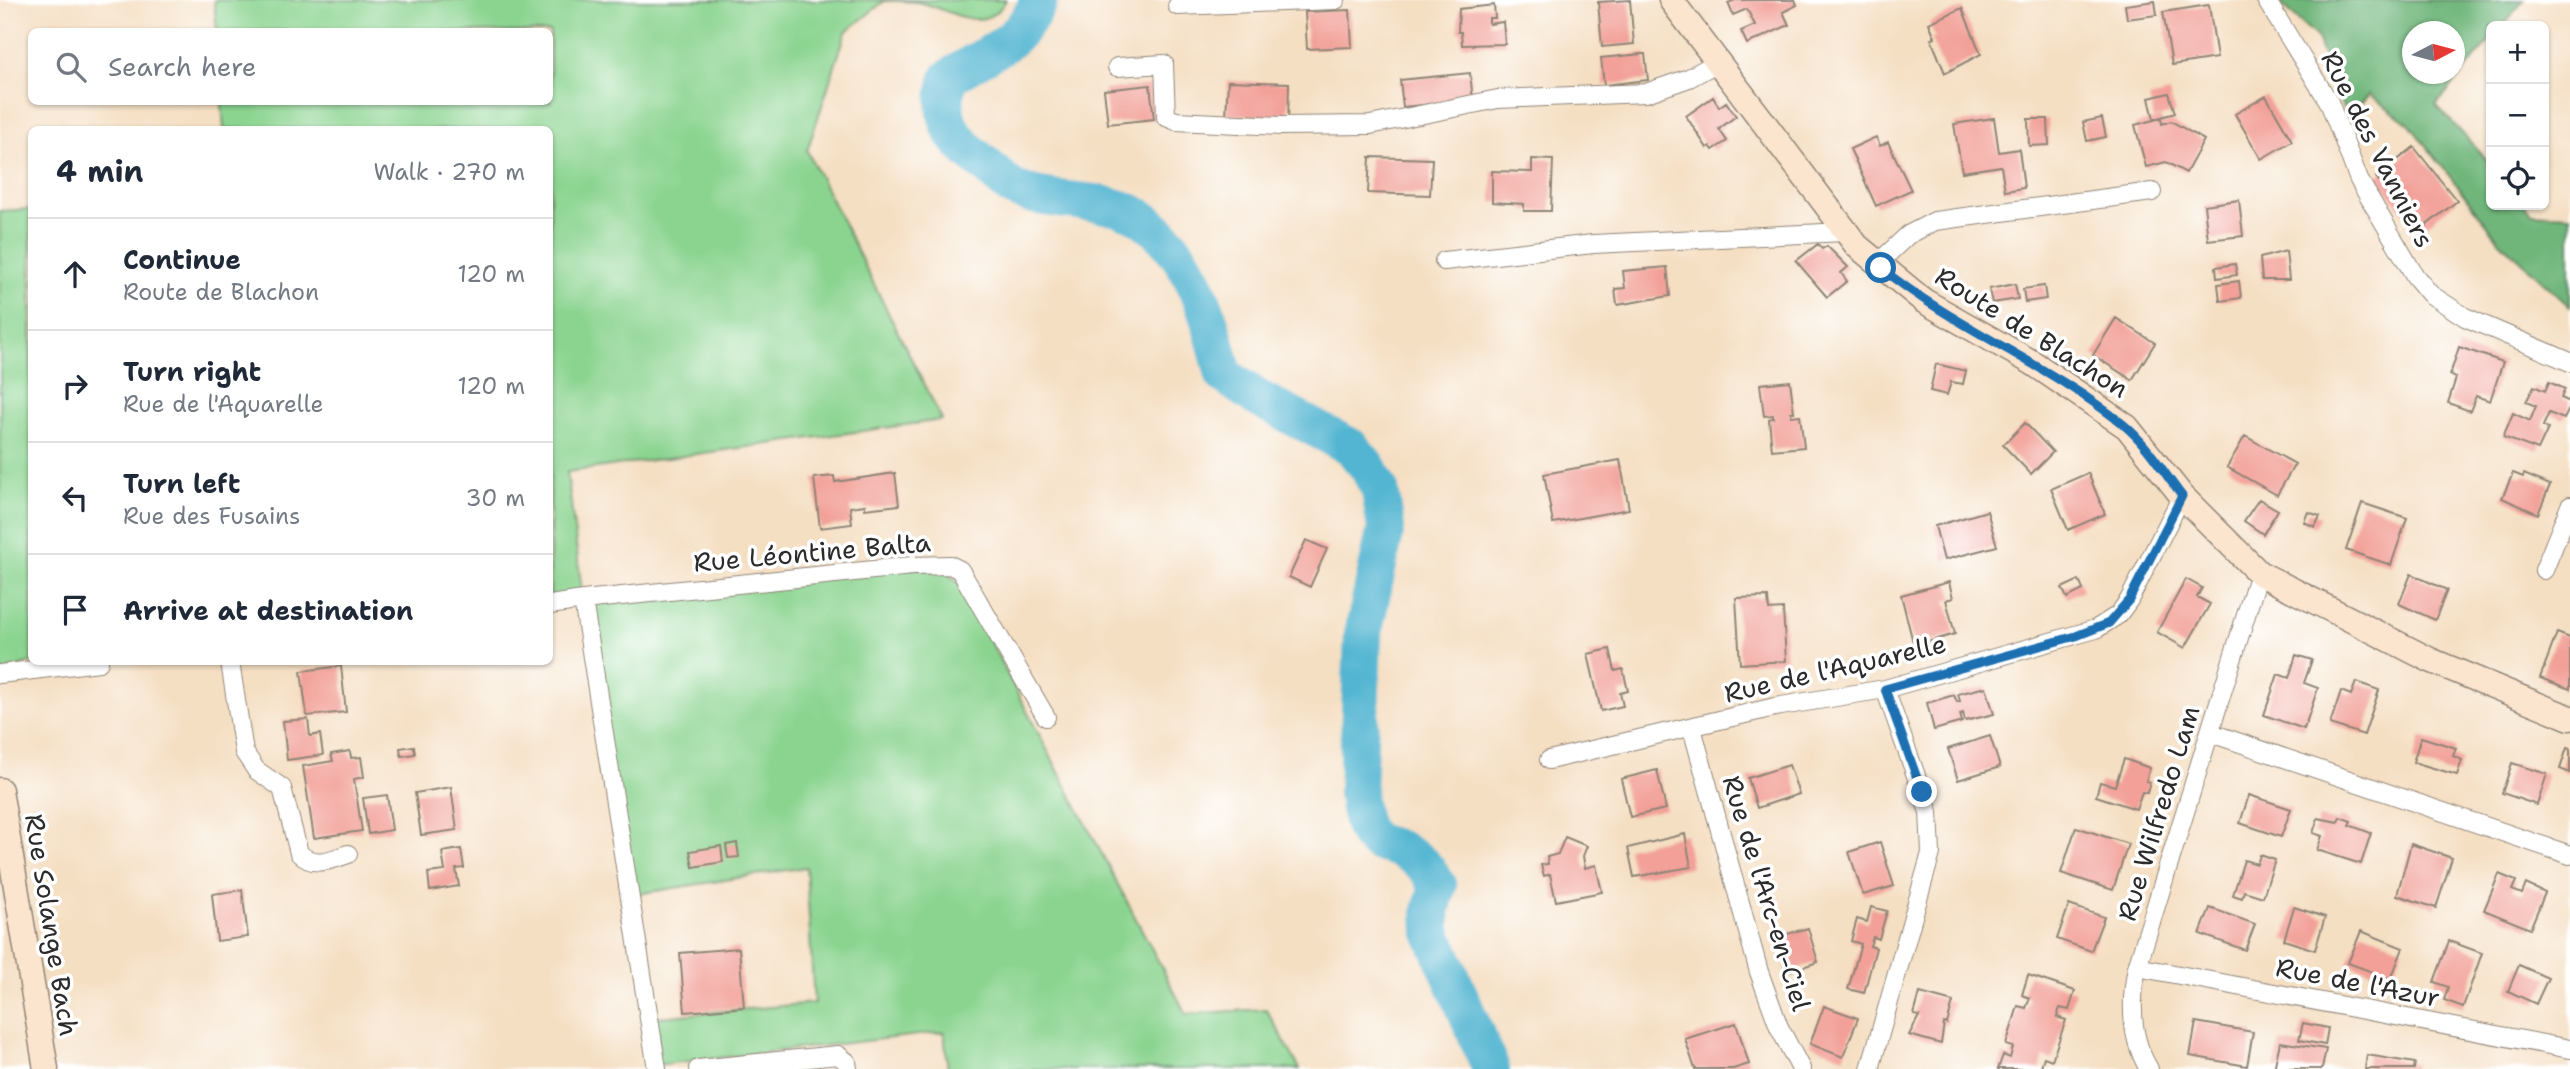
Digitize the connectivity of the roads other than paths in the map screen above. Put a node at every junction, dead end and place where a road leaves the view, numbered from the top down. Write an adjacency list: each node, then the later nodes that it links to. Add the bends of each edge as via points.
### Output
1 (1336, 0): 4 (street)
2 (1671, 0): 5 (street, Route de Blachon)
3 (2266, 0): 11 (street, Rue des Vanniers, via 2329,102 2383,227 2430,294 2466,317)
4 (1177, 6)
5 (1718, 62): 6 (street, via 1646,93 1498,99 1370,125 1280,126 1176,121 1166,117 1164,64); 8 (street, Route de Blachon)
6 (1117, 67)
7 (2152, 192): 10 (street, via 1935,221 1908,235)
8 (1845, 232): 9 (street, via 1593,244); 10 (street, Route de Blachon)
9 (1444, 261)
10 (1877, 264): 12 (street, Route de Blachon, via 1924,301 2034,363 2127,427)
11 (2570, 362)
12 (2182, 496): 15 (street, Route de Blachon); 21 (street, Rue de l'Aquarelle, via 2133,593 2109,623)
13 (2570, 506): 14 (street)
14 (2543, 570)
15 (2259, 573): 23 (street, Route de Blachon, via 2430,660); 25 (street, Rue Wilfredo Lam)
16 (583, 600): 17 (street, Rue Léontine Balta); 22 (street, Rue Léontine Balta, via 950,565 960,570); 33 (street)
17 (553, 605)
18 (74, 665): 20 (street)
19 (230, 665): 28 (street, via 244,752 256,770 282,788 299,853 316,862)
20 (0, 674)
21 (1885, 689): 24 (street, Rue de l'Aquarelle, via 1774,707); 37 (street, via 1929,812 1931,853)
22 (1046, 717)
23 (2570, 718)
24 (1692, 728): 26 (street, Rue de l'Aquarelle); 36 (street, Rue de l'Arc-en-Ciel, via 1759,972 1779,1027)
25 (2211, 733): 29 (street); 30 (street, Rue Wilfredo Lam)
26 (1549, 760)
27 (0, 790): 32 (street, Rue Solange Bach)
28 (348, 854)
29 (2570, 855)
30 (2137, 967): 31 (street, Rue de l'Azur); 38 (street, Rue Wilfredo Lam, via 2132,1014)
31 (2570, 1049)
32 (46, 1069)
33 (657, 1069)
34 (698, 1069): 35 (street, via 838,1055)
35 (848, 1069)
36 (1801, 1069)
37 (1870, 1069)
38 (2149, 1069)

